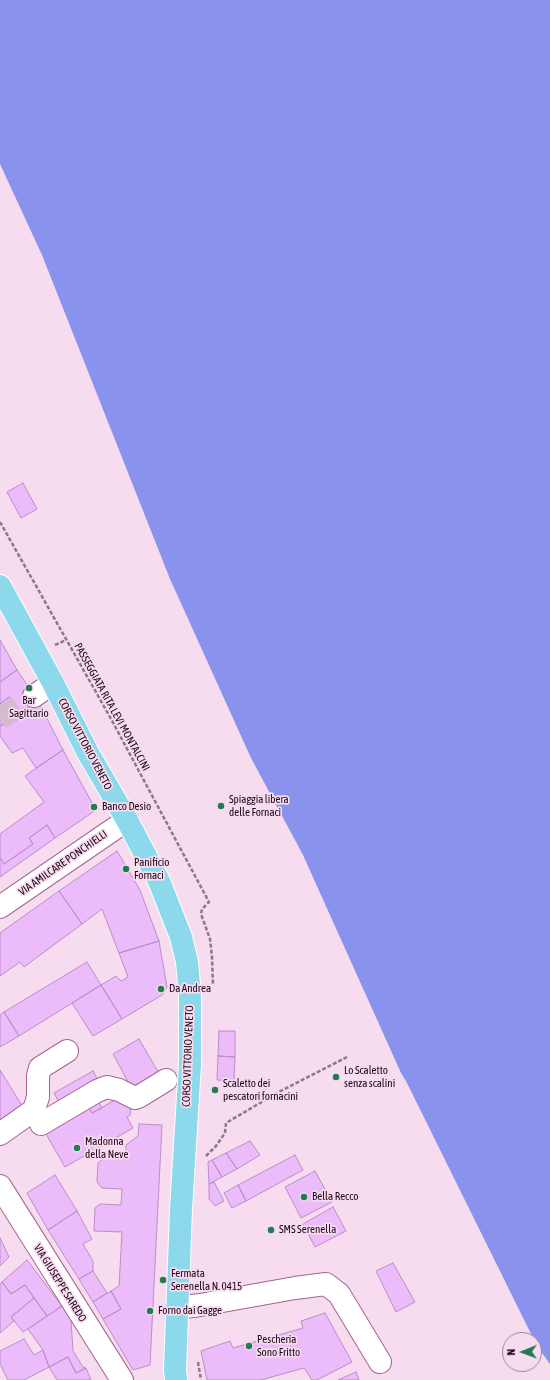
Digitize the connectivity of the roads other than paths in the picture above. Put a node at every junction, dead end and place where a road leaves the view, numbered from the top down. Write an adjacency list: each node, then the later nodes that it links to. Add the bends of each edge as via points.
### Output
1 (0, 586): 2 (main road, CORSO VITTORIO VENETO)
2 (53, 683): 3 (street); 4 (main road, CORSO VITTORIO VENETO, via 88,753)
3 (34, 696)
4 (127, 820): 5 (street, VIA AMILCARE PONCHIELLI); 11 (main road, CORSO VITTORIO VENETO, via 158,880 181,937 187,962 190,995 190,1064)
5 (0, 907)
6 (67, 1051): 9 (street, via 40,1068 38,1097 34,1110)
7 (166, 1080): 8 (street, via 135,1098 107,1087)
8 (41, 1124)
9 (0, 1134)
10 (0, 1186): 13 (street, VIA GIUSEPPE SAREDO)
11 (177, 1308): 12 (street, via 326,1284 339,1294); 14 (main road, CORSO VITTORIO VENETO, via 174,1370)
12 (380, 1362)
13 (122, 1380)
14 (176, 1380)

